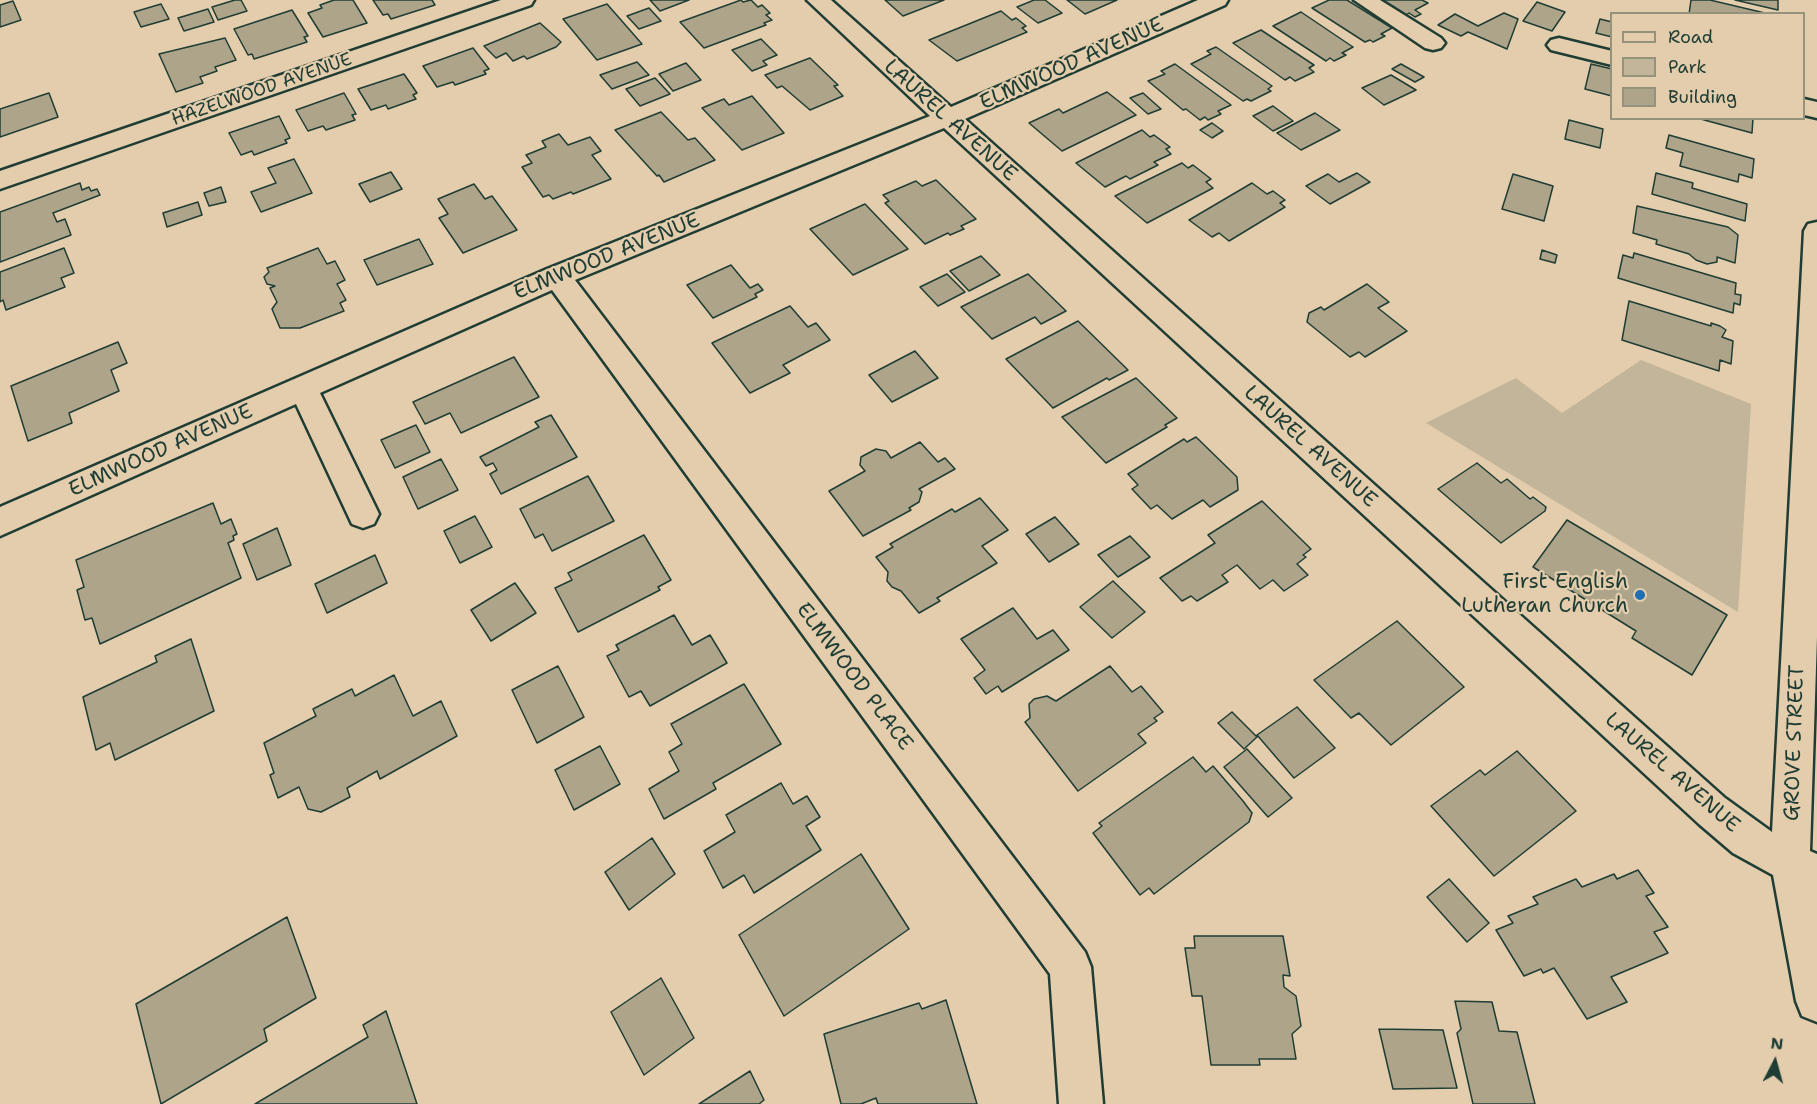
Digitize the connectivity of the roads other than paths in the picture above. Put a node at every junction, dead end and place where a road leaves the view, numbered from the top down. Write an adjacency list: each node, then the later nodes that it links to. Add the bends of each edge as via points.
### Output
1 (524, 0): 9 (street, HAZELWOOD AVENUE)
2 (818, 0): 8 (street, LAUREL AVENUE)
3 (1217, 0): 8 (street, ELMWOOD AVENUE)
4 (1365, 0): 5 (street)
5 (1433, 43)
6 (1559, 45): 7 (street)
7 (1610, 58)
8 (947, 118): 11 (street, ELMWOOD AVENUE); 15 (street, LAUREL AVENUE, via 1712,811 1747,839)
9 (0, 180)
10 (1817, 231): 15 (street, GROVE STREET)
11 (557, 276): 12 (street, ELMWOOD AVENUE); 17 (street, ELMWOOD PLACE, via 1070,967)
12 (303, 388): 13 (street); 14 (street, ELMWOOD AVENUE)
13 (363, 514)
14 (0, 522)
15 (1804, 869): 16 (street, GROVE STREET)
16 (1817, 1001)
17 (1080, 1104)

